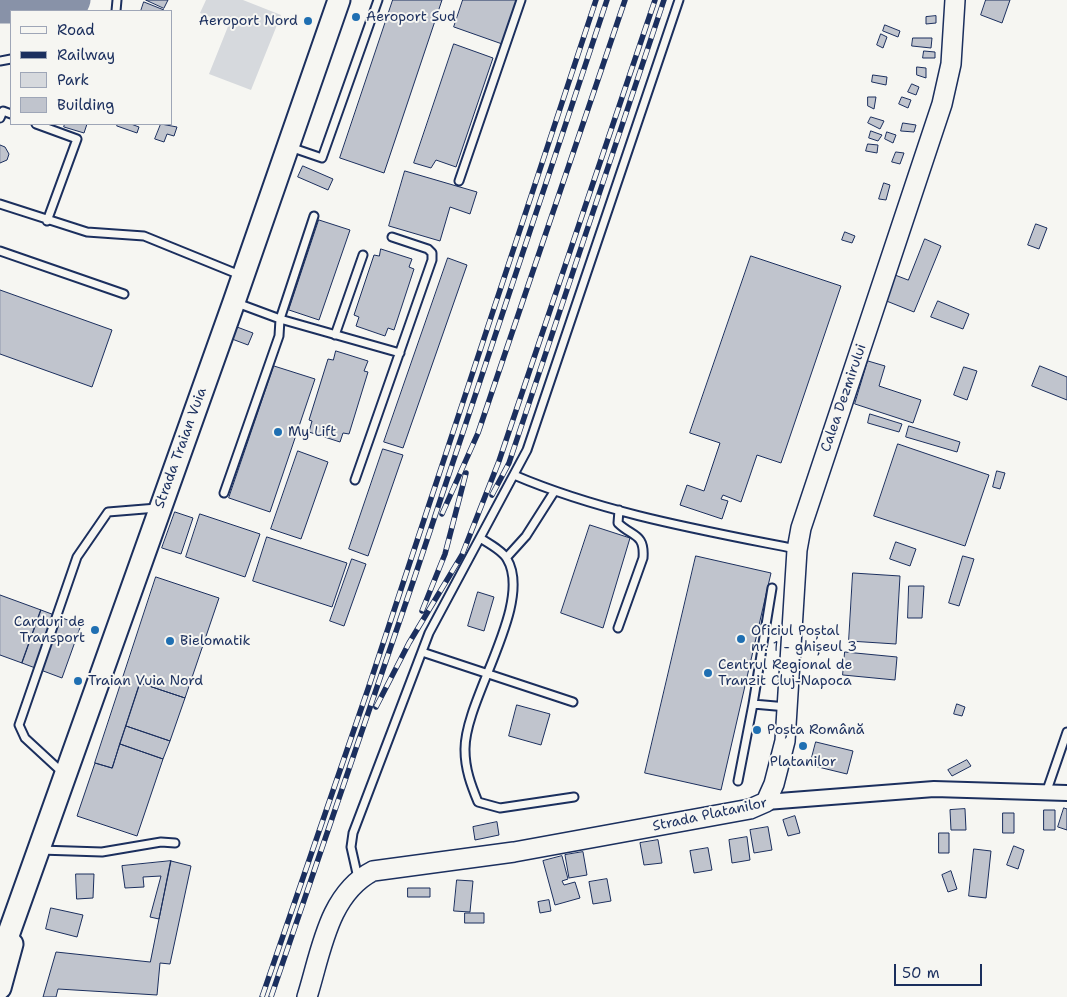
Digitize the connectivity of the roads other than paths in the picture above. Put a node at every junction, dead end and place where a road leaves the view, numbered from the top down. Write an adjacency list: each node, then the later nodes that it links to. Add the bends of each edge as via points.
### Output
1 (339, 0): 9 (main road, Strada Traian Vuia)
2 (378, 0): 9 (lane, via 322,158)
3 (521, 0): 10 (lane)
4 (679, 0): 23 (lane, via 527,450)
5 (955, 0): 30 (main road, Calea Dezmirului, via 950,64 942,104 808,504)
6 (10, 114): 7 (lane, via 2,111)
7 (0, 118)
8 (39, 125): 13 (lane, via 78,139)
9 (287, 146): 17 (main road, Strada Traian Vuia)
10 (459, 181)
11 (0, 204): 13 (lane)
12 (314, 216): 20 (lane)
13 (47, 221): 17 (lane, via 87,232 144,236)
14 (392, 237): 22 (lane, via 432,253)
15 (0, 250): 18 (lane)
16 (363, 255): 21 (lane)
17 (243, 276): 19 (main road, Strada Traian Vuia)
18 (124, 294)
19 (234, 302): 20 (lane); 27 (main road, Strada Traian Vuia)
20 (280, 319): 21 (lane); 26 (lane, via 279,336)
21 (335, 335): 22 (lane)
22 (400, 353): 24 (lane)
23 (514, 475): 25 (lane); 29 (lane)
24 (355, 480)
25 (554, 492): 28 (lane); 31 (lane, via 526,536)
26 (224, 493)
27 (160, 507): 40 (main road, Strada Traian Vuia); 40 (lane, via 108,512 77,557 19,724 25,738)
28 (619, 510): 30 (lane); 33 (lane, via 618,523 641,539 644,547)
29 (480, 538): 31 (lane); 34 (lane)
30 (797, 550): 38 (main road, Calea Dezmirului)
31 (507, 558): 35 (lane, via 514,578 510,604)
32 (772, 588): 37 (lane)
33 (618, 628)
34 (422, 652): 35 (lane); 48 (lane, via 353,833 351,847)
35 (489, 674): 36 (lane); 44 (lane, via 469,725 465,749 468,780 478,802 500,808)
36 (573, 702)
37 (753, 704): 38 (lane); 41 (lane)
38 (787, 707): 45 (main road, Calea Dezmirului, via 785,741)
39 (1067, 732): 42 (lane)
40 (66, 776): 47 (main road, Strada Traian Vuia)
41 (738, 781)
42 (1046, 793): 43 (street, Strada Platanilor); 45 (street, Strada Platanilor, via 934,789)
43 (1067, 793)
44 (574, 797)
45 (766, 802): 48 (main road, Strada Platanilor, via 750,809 514,852 373,871)
46 (175, 843): 47 (lane, via 161,842 102,852)
47 (40, 850): 49 (main road, Strada Traian Vuia)
48 (358, 878): 53 (main road, via 334,912)
49 (23, 895): 50 (main road, Strada Traian Vuia); 51 (main road, Strada Traian Vuia); 52 (main road)
50 (0, 937)
51 (0, 958)
52 (0, 988)
53 (307, 997)

